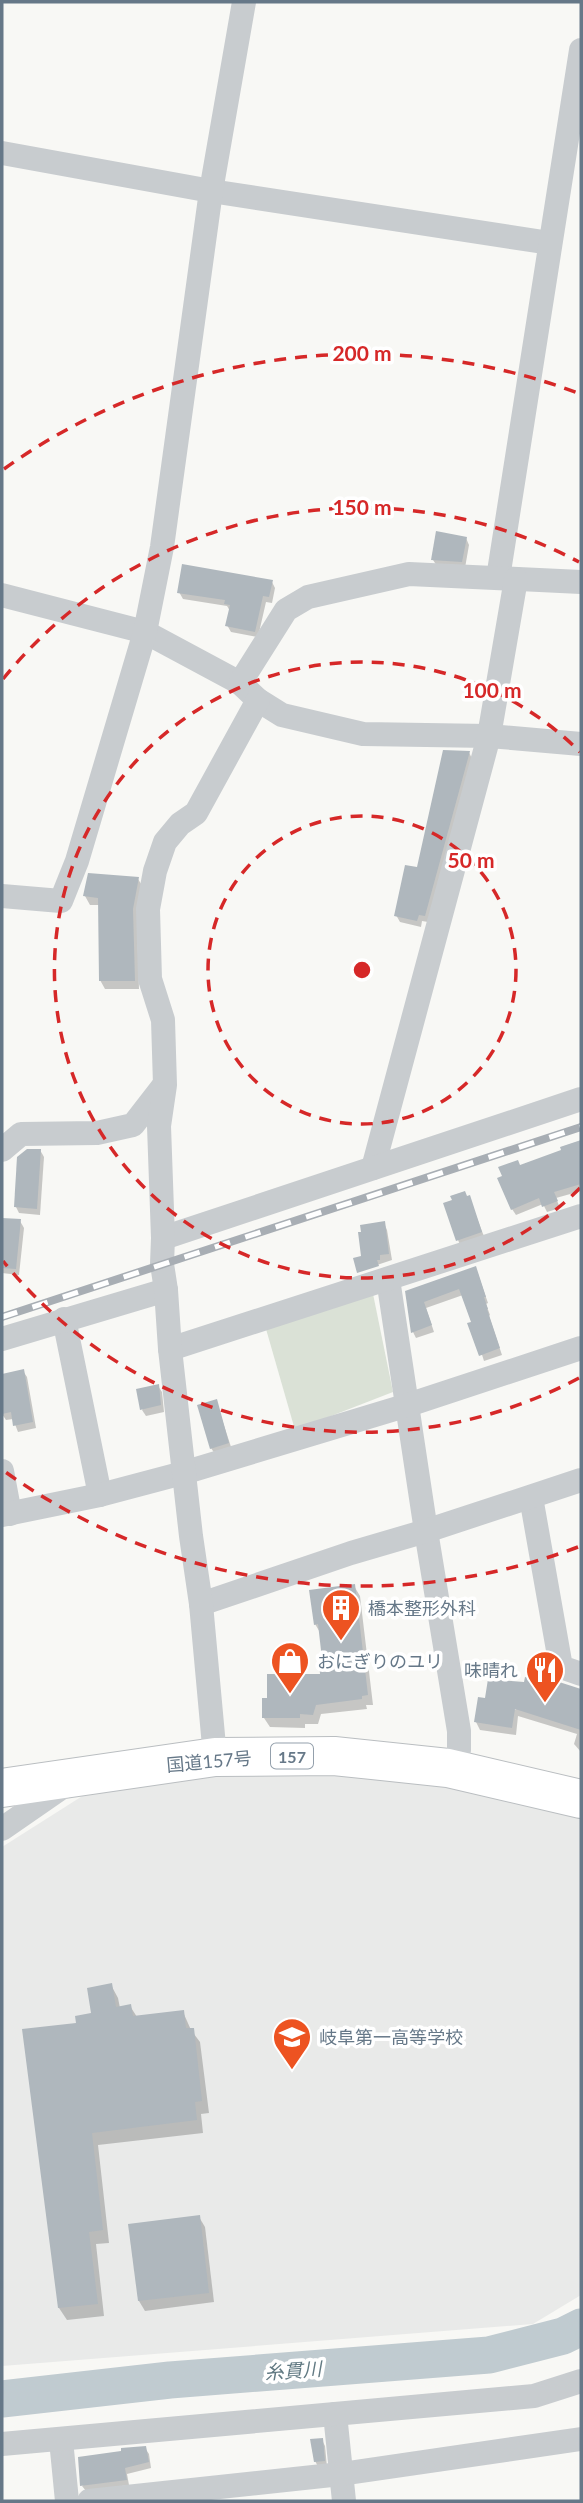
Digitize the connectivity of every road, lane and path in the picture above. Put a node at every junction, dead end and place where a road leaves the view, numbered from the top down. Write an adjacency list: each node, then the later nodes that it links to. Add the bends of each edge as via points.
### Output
1 (244, 2): 4 (street)
2 (581, 50): 5 (street)
3 (2, 153): 4 (street)
4 (211, 191): 5 (street); 9 (street, via 162,547)
5 (550, 243): 6 (street)
6 (507, 578): 7 (street); 10 (street, via 409,574 308,597 286,610); 12 (street)
7 (581, 582)
8 (2, 596): 9 (street)
9 (145, 632): 10 (street); 14 (street, via 77,862 61,901)
10 (240, 683): 11 (street)
11 (258, 700): 12 (street, via 282,715 363,734); 15 (street, via 196,813 165,842 155,872 148,909 150,979 163,1020)
12 (489, 736): 13 (street); 18 (street)
13 (581, 744)
14 (2, 896)
15 (165, 1085): 17 (street, via 133,1125 97,1133 21,1134); 20 (street, via 159,1126)
16 (581, 1100): 18 (street)
17 (2, 1150)
18 (373, 1168): 20 (street)
19 (581, 1216): 21 (street)
20 (163, 1238): 22 (street)
21 (387, 1279): 26 (street); 27 (street)
22 (166, 1290): 23 (street); 26 (street)
23 (64, 1319): 24 (street); 31 (street)
24 (2, 1339)
25 (581, 1348): 27 (street)
26 (170, 1349): 29 (street)
27 (408, 1405): 29 (street); 34 (street)
28 (2, 1471): 33 (street)
29 (183, 1473): 31 (street); 35 (street)
30 (581, 1480): 32 (street)
31 (100, 1495): 33 (street)
32 (531, 1497): 34 (street); 36 (street, via 561,1667)
33 (6, 1514)
34 (426, 1531): 35 (street); 38 (street)
35 (201, 1604): 37 (street)
36 (581, 1674)
37 (215, 1748): 38 (highway, 国道157号 / 157, via 334,1736); 39 (highway, 国道157号 / 157); 40 (highway, 国道157号 / 157); 43 (highway, 国道157号 / 157, via 448,1768)
38 (459, 1750): 41 (highway, 国道157号 / 157)
39 (2, 1767)
40 (76, 1778): 42 (highway, 国道157号 / 157); 44 (street)
41 (581, 1778)
42 (2, 1788)
43 (581, 1799)
44 (2, 1829)
45 (581, 2381): 46 (street, via 534,2396)
46 (335, 2414): 48 (street); 50 (street)
47 (581, 2439): 50 (street)
48 (61, 2440): 49 (street); 51 (street)
49 (2, 2444)
50 (341, 2474): 52 (street); 53 (street)
51 (67, 2501)
52 (89, 2501)
53 (344, 2501)

